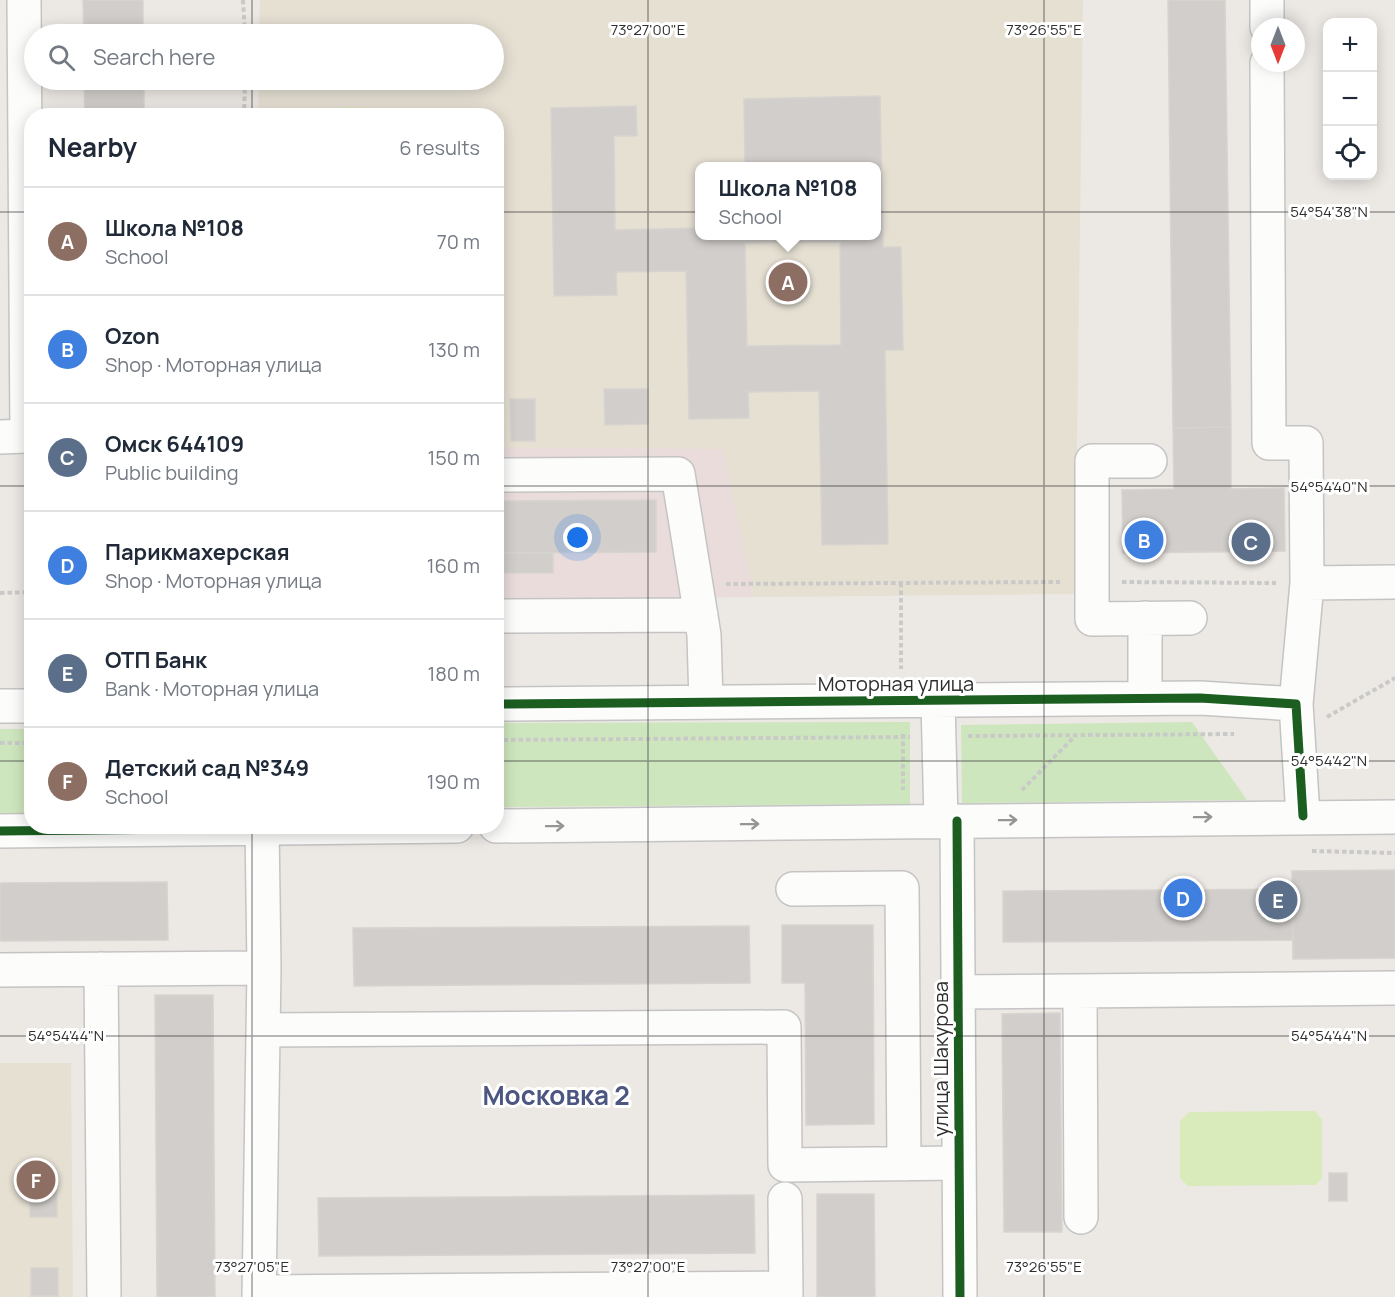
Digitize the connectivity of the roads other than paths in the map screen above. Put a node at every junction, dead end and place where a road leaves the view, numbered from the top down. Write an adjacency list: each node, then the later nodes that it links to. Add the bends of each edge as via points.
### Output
1 (24, 0): 4 (street)
2 (1267, 0): 3 (street)
3 (1267, 18)
4 (24, 24)
5 (1267, 72): 13 (street, via 1269,443 1306,443)
6 (25, 90): 7 (street)
7 (25, 108)
8 (24, 436): 9 (street)
9 (0, 437)
10 (1150, 461): 16 (street, via 1092,461 1092,619)
11 (504, 475): 14 (street, via 678,474)
12 (1395, 582): 13 (street)
13 (1307, 583): 24 (street)
14 (701, 615): 15 (street); 20 (street)
15 (504, 616)
16 (1145, 618): 17 (street); 18 (street)
17 (1190, 618)
18 (1145, 698): 19 (street, Моторная улица); 24 (street, Моторная улица, via 1200,698)
19 (938, 700): 20 (street, Моторная улица); 27 (street, улица Шакурова)
20 (706, 702): 21 (street, Моторная улица)
21 (504, 704)
22 (0, 706): 23 (street)
23 (24, 706)
24 (1296, 719): 25 (street)
25 (1303, 816): 26 (street); 27 (street, one-way to 25)
26 (1395, 816)
27 (949, 821): 28 (street, one-way to 27); 38 (street, улица Шакурова)
28 (504, 826)
29 (0, 831): 30 (street)
30 (24, 831)
31 (262, 834): 33 (street)
32 (793, 889): 41 (street, via 902,888)
33 (264, 968): 34 (street); 39 (street)
34 (101, 969): 35 (street); 46 (street)
35 (0, 970)
36 (1395, 988): 37 (street)
37 (1080, 991): 38 (street); 43 (street)
38 (958, 992): 40 (street, улица Шакурова)
39 (263, 1030): 41 (street, via 784,1027 785,1165); 45 (street)
40 (959, 1163): 41 (street); 47 (street, улица Шакурова)
41 (904, 1164)
42 (785, 1199): 44 (street)
43 (1081, 1217)
44 (786, 1292): 45 (street)
45 (259, 1294)
46 (104, 1297)
47 (960, 1297)

